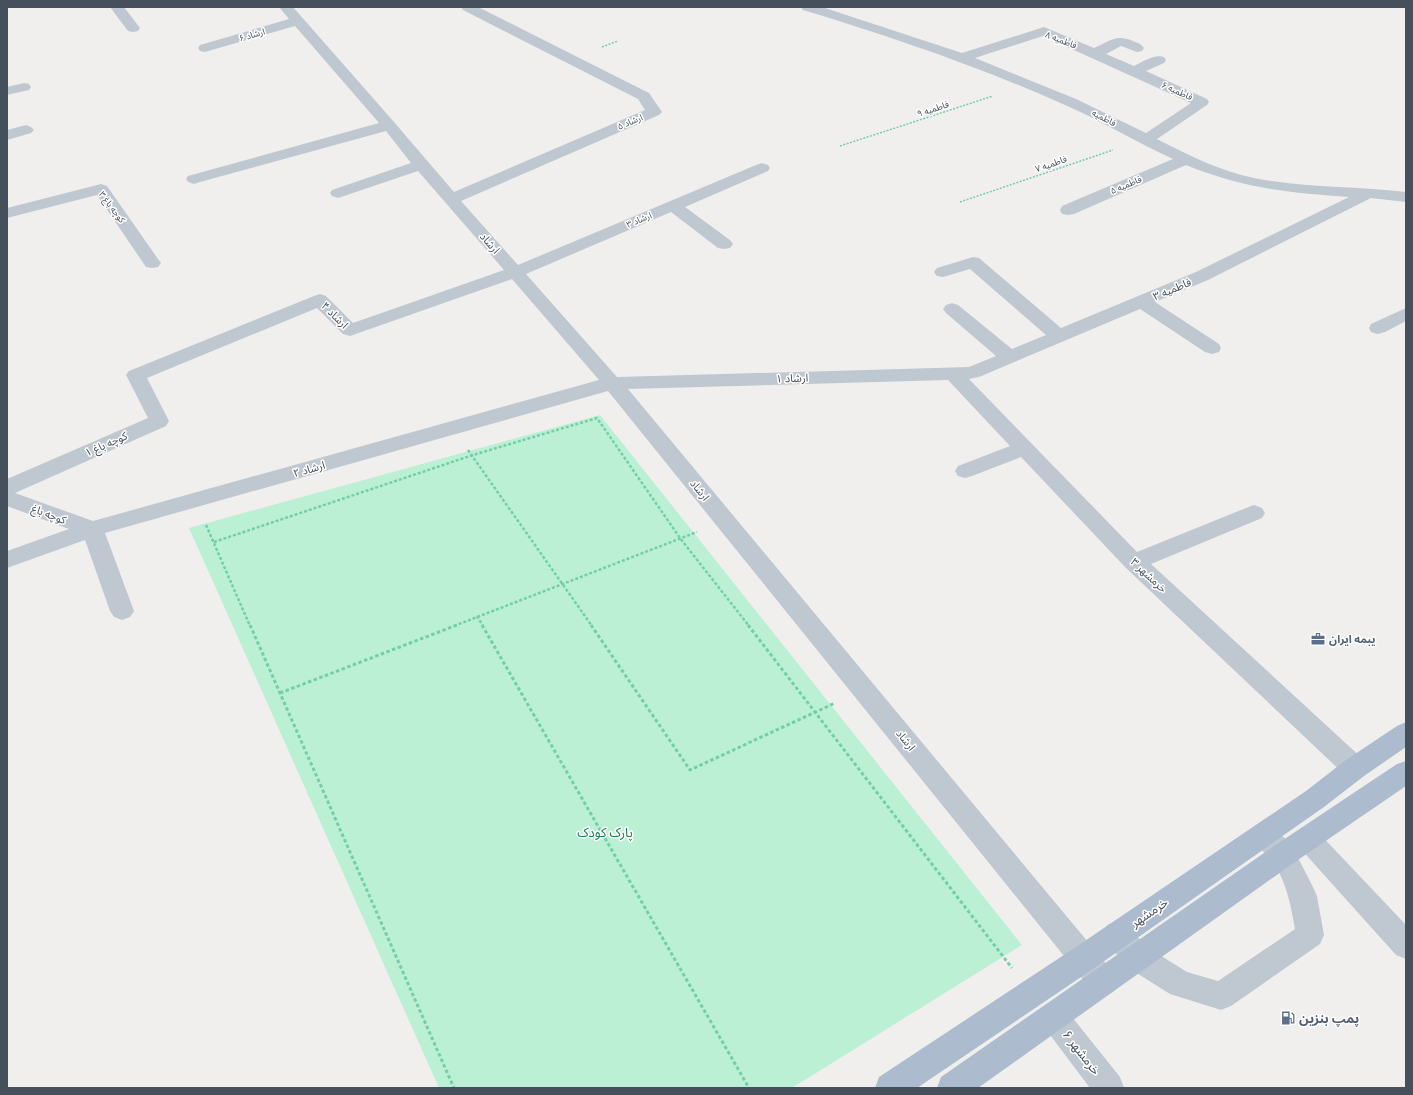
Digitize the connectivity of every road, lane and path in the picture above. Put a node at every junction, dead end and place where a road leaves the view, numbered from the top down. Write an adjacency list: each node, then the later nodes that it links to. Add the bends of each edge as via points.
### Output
1 (117, 7): 5 (street)
2 (468, 7): 27 (street, ارشاد ۵, via 644,96 654,112)
3 (808, 7): 9 (street, فاطمیه, via 893,33)
4 (292, 14): 6 (street, ارشاد ۶); 15 (street, ارشاد)
5 (133, 28)
6 (205, 48)
7 (1138, 48): 8 (street, via 1121,41)
8 (1094, 54): 9 (street, فاطمیه ۸, via 1044,31); 11 (street, فاطمیه ۸)
9 (962, 58): 12 (street, فاطمیه)
10 (1159, 60): 11 (street)
11 (1134, 71): 18 (street, فاطمیه ۶, via 1202,102)
12 (1030, 84): 18 (street, فاطمیه, via 1073,102); 19 (path, فاطمیه ۹)
13 (24, 87): 14 (street)
14 (7, 91)
15 (389, 125): 21 (street, ارشاد); 23 (street)
16 (26, 130): 17 (street)
17 (7, 136)
18 (1146, 140): 20 (street, فاطمیه); 28 (path, فاطمیه ۷)
19 (840, 146)
20 (1185, 160): 25 (street, فاطمیه, via 1233,177 1285,188); 30 (street, فاطمیه ۵)
21 (421, 165): 24 (street); 27 (street, ارشاد)
22 (762, 168): 29 (street, ارشاد ۳)
23 (194, 179)
24 (338, 193)
25 (1367, 194): 26 (street, فاطمیه); 36 (street, فاطمیه ۳, via 1202,276)
26 (1406, 198)
27 (452, 199): 34 (street, ارشاد)
28 (960, 202)
29 (673, 206): 32 (street); 34 (street, ارشاد ۳)
30 (1068, 210)
31 (7, 214): 33 (street, کوچه باغ ۳, via 101,189)
32 (724, 244)
33 (152, 263)
34 (516, 272): 44 (street, ارشاد ۴, via 350,330 320,300); 45 (street, ارشاد)
35 (943, 272): 40 (street, via 973,262)
36 (1141, 301): 40 (street, فاطمیه ۳); 41 (street)
37 (952, 309): 42 (street)
38 (1406, 314): 39 (street)
39 (1378, 328)
40 (1059, 336): 42 (street, فاطمیه ۳)
41 (1212, 348)
42 (1010, 357): 43 (street, فاطمیه ۳)
43 (962, 373): 45 (street, ارشاد ۱); 47 (street, خرمشهر ۳)
44 (136, 375): 50 (street, کوچه باغ ۱, via 159,421)
45 (612, 383): 46 (street, ارشاد ۲); 54 (street, ارشاد)
46 (453, 428): 48 (path); 52 (street, ارشاد ۲)
47 (1024, 448): 49 (street); 59 (street, خرمشهر ۳)
48 (473, 455): 56 (path, via 597,418); 57 (path); 60 (path)
49 (965, 470)
50 (7, 488)
51 (7, 498): 55 (street, کوچه باغ)
52 (196, 500): 55 (street, ارشاد ۲); 57 (path)
53 (1254, 512): 59 (street)
54 (726, 521): 56 (path); 63 (street, ارشاد)
55 (92, 530): 58 (street, ارشاد ۲); 61 (street)
56 (680, 538): 60 (path); 65 (path)
57 (214, 542): 64 (path)
58 (7, 560)
59 (1134, 562): 67 (street, خرمشهر ۳)
60 (564, 583): 62 (path); 65 (path, via 690,770)
61 (122, 611)
62 (477, 616): 64 (path); 80 (path)
63 (864, 689): 65 (path); 75 (street, ارشاد)
64 (280, 693): 79 (path)
65 (816, 712): 77 (path)
66 (1406, 733): 67 (main road, خرمشهر)
67 (1355, 768): 69 (main road, خرمشهر)
68 (1406, 772): 70 (main road)
69 (1264, 834): 71 (street); 72 (main road, خرمشهر)
70 (1308, 839): 71 (main road); 73 (street)
71 (1283, 855): 74 (main road); 74 (street, via 1303,896 1310,935 1280,957 1221,996 1180,984)
72 (1117, 934): 74 (street); 75 (main road, خرمشهر)
73 (1406, 945)
74 (1137, 957): 76 (main road)
75 (1083, 958): 76 (street, ارشاد); 77 (main road, خرمشهر)
76 (1103, 982): 78 (main road)
77 (1032, 994): 81 (main road, خرمشهر)
78 (1054, 1017): 82 (main road); 83 (street, خرمشهر ۶)
79 (454, 1088)
80 (749, 1088)
81 (890, 1088)
82 (952, 1088)
83 (1109, 1088)

